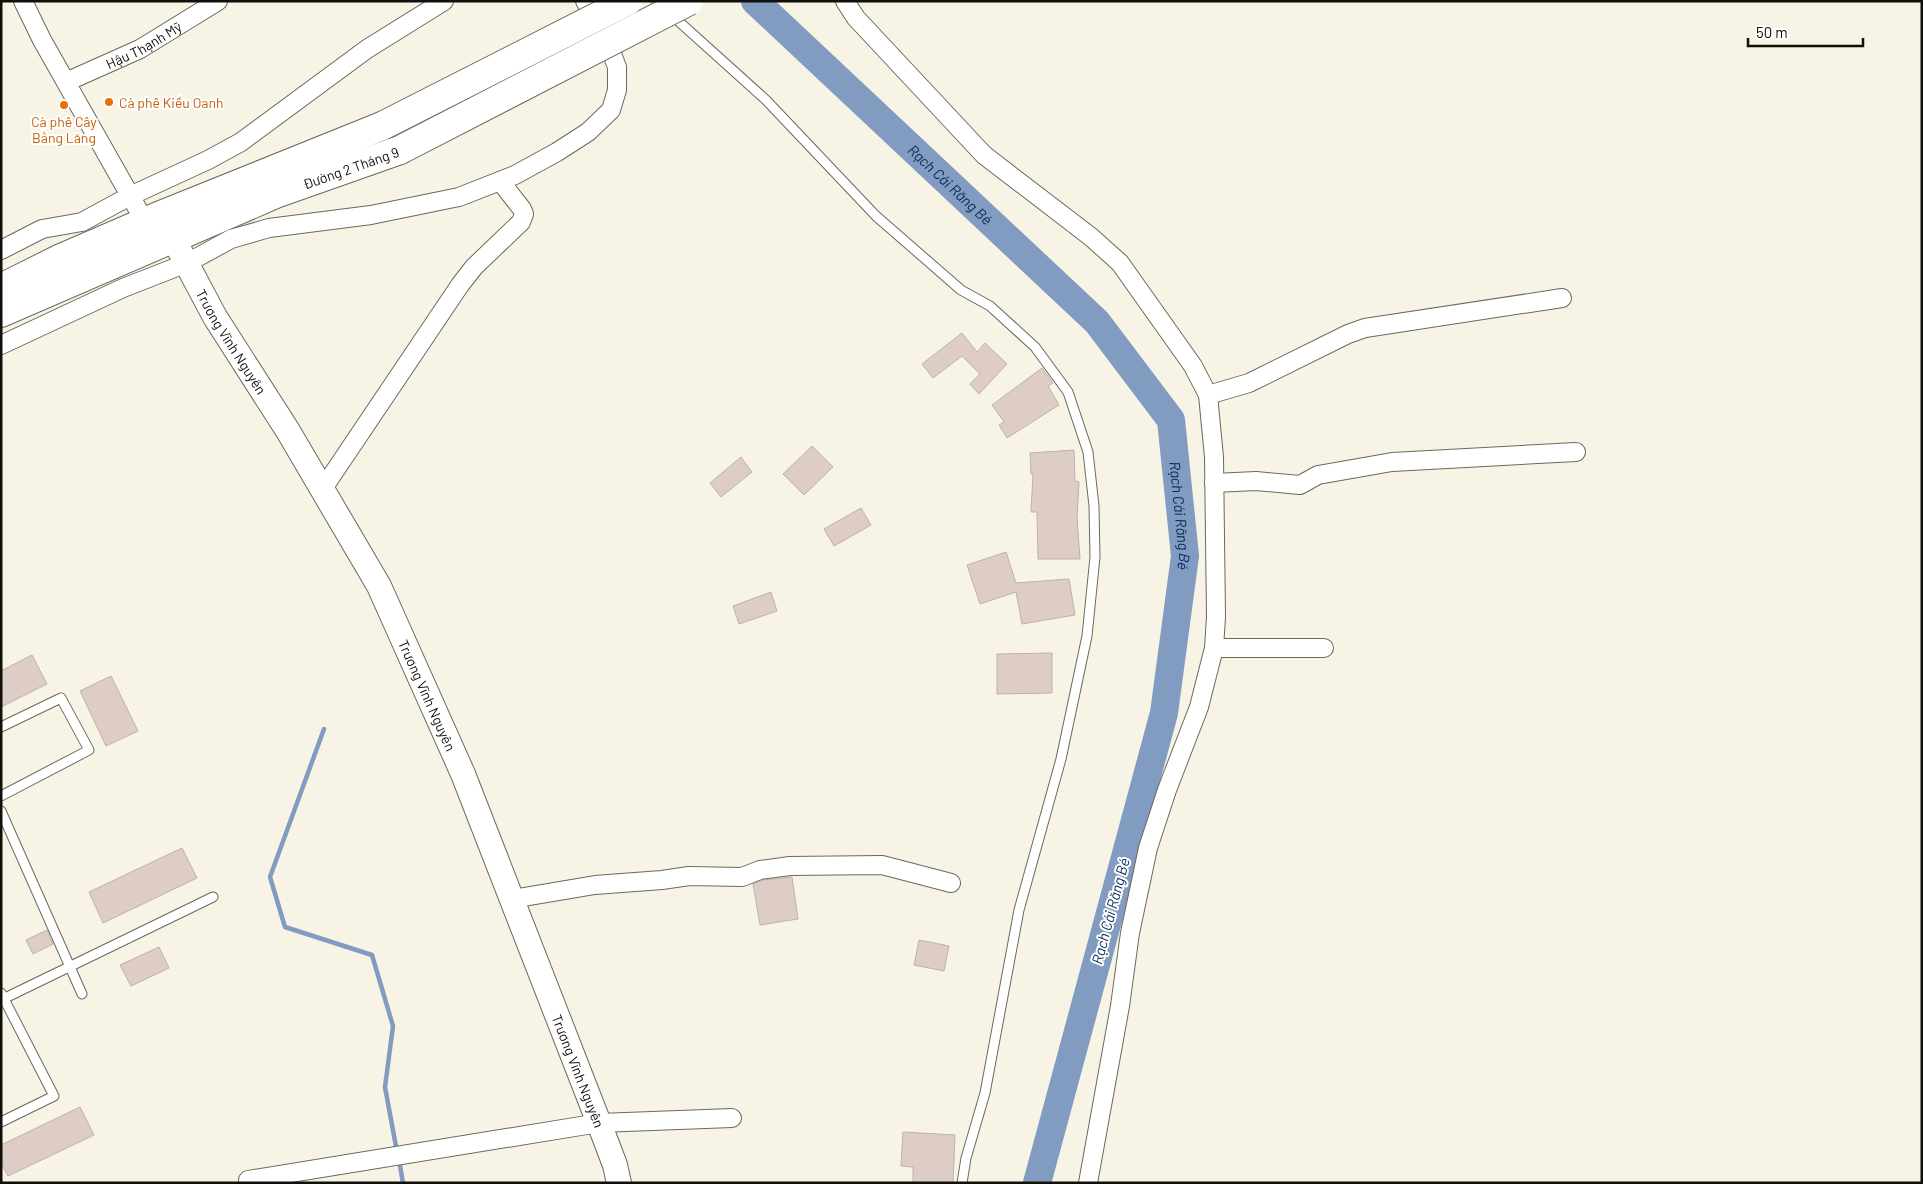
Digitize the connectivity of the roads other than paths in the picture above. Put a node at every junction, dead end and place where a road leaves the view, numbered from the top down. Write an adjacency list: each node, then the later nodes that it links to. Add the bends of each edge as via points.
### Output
1 (23, 1): 9 (street)
2 (218, 1): 9 (street, Hậu Thạnh Mỹ, via 140,49)
3 (444, 1): 11 (street, via 367,49 241,142)
4 (584, 1): 10 (street, via 605,36 617,67 617,90 611,110 588,132)
5 (628, 1): 14 (highway, Đường 2 Tháng 9, bridge, via 382,126)
6 (656, 1): 44 (lane, via 766,100 876,216 961,290 990,306 1035,347 1068,392 1088,452 1095,557 1087,636 1061,759 1019,910 985,1093)
7 (689, 1): 12 (highway, Đường 2 Tháng 9, bridge, via 400,150)
8 (845, 1): 24 (street, via 856,18 984,155 1120,263 1193,366)
9 (66, 82): 11 (street)
10 (500, 181): 16 (street, via 459,197 372,215 269,228); 27 (street, via 522,209 521,222 460,285)
11 (130, 196): 13 (street); 14 (street)
12 (245, 207): 15 (highway, Đường 2 Tháng 9); 16 (street)
13 (82, 222): 17 (street, via 42,229); 19 (street)
14 (145, 222): 19 (highway, Đường 2 Tháng 9)
15 (173, 238): 18 (street, Trương Vĩnh Nguyên); 22 (highway, Đường 2 Tháng 9)
16 (231, 240): 18 (street)
17 (1, 250)
18 (186, 263): 23 (street, via 123,288); 27 (street, Trương Vĩnh Nguyên, via 215,318)
19 (49, 265): 20 (highway, Đường 2 Tháng 9)
20 (1, 288)
21 (1562, 298): 24 (street, via 1365,328 1250,383)
22 (1, 313)
23 (1, 345)
24 (1208, 395): 26 (street)
25 (1576, 452): 26 (street, via 1392,462 1318,475 1300,485 1256,481)
26 (1214, 483): 28 (street)
27 (322, 490): 35 (street, Trương Vĩnh Nguyên, via 379,586 463,774)
28 (1214, 648): 29 (street); 45 (street, via 1199,707 1148,848 1130,933)
29 (1324, 648)
30 (1, 727): 31 (lane, via 61,698 89,750)
31 (1, 796)
32 (1, 811): 36 (lane)
33 (951, 883): 35 (street, via 882,865 790,866 760,870 742,877 689,876 595,885)
34 (213, 897): 36 (lane)
35 (512, 899): 41 (street, Trương Vĩnh Nguyên)
36 (70, 967): 37 (lane); 38 (lane)
37 (82, 994)
38 (2, 997): 40 (lane, via 54,1096)
39 (732, 1118): 41 (street)
40 (1, 1122)
41 (599, 1123): 42 (street); 43 (street, Trương Vĩnh Nguyên)
42 (248, 1180)
43 (619, 1183)
44 (962, 1183)
45 (1088, 1183)

